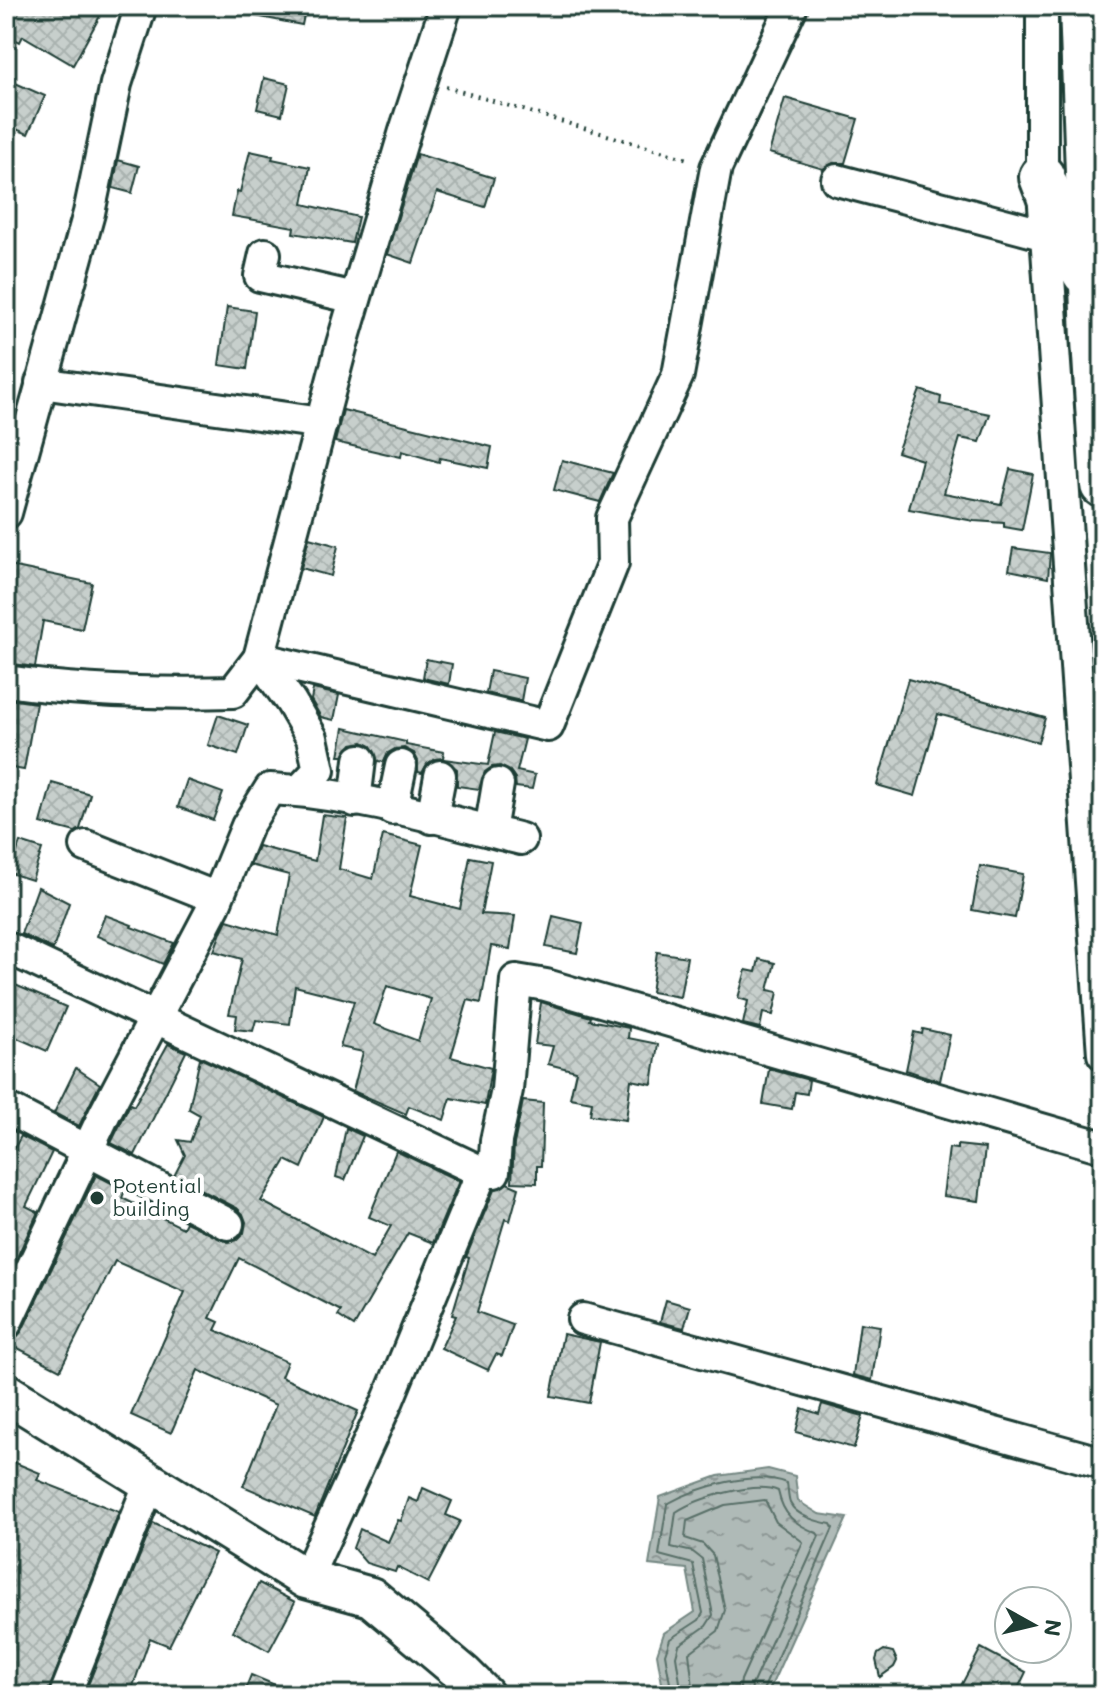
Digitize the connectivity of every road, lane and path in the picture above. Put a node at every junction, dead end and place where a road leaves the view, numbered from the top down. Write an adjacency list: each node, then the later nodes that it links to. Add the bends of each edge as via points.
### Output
1 (141, 6): 14 (street, via 116,84 89,213)
2 (446, 6): 6 (street)
3 (792, 6): 7 (street)
4 (1042, 6): 8 (street)
5 (1082, 6): 12 (highway)
6 (422, 80): 7 (path); 13 (street)
7 (716, 168): 18 (street, via 678,375 612,518 613,563 548,726)
8 (1042, 177): 10 (street); 12 (highway)
9 (837, 180): 10 (street)
10 (1046, 235): 34 (street)
11 (265, 254): 13 (street, via 260,276)
12 (1092, 287): 16 (highway)
13 (355, 298): 15 (street)
14 (41, 383): 15 (street); 17 (street)
15 (322, 423): 18 (street)
16 (1103, 485)
17 (6, 513)
18 (259, 658): 19 (street, via 233,692 74,691); 24 (street, via 312,738 319,770)
19 (6, 681)
20 (360, 760): 25 (street)
21 (401, 766): 26 (street)
22 (440, 776): 27 (street)
23 (498, 784): 28 (street)
24 (300, 790): 25 (street); 31 (street, via 270,789 247,826)
25 (355, 801): 26 (street)
26 (392, 809): 27 (street)
27 (432, 818): 28 (street)
28 (490, 831): 29 (street)
29 (521, 839)
30 (86, 846): 31 (street)
31 (217, 898): 33 (street)
32 (6, 947): 33 (street)
33 (155, 1018): 37 (street); 38 (street)
34 (1103, 1054)
35 (6, 1108): 37 (street)
36 (1103, 1147): 38 (street, via 516,980 494,1172)
37 (88, 1149): 39 (street); 41 (street)
38 (482, 1172): 45 (street, via 388,1400)
39 (228, 1224)
40 (583, 1319): 43 (street)
41 (6, 1323)
42 (6, 1393): 44 (main road)
43 (1103, 1463)
44 (150, 1482): 45 (main road); 46 (street)
45 (306, 1579): 47 (main road, via 371,1597)
46 (65, 1695)
47 (484, 1695)

